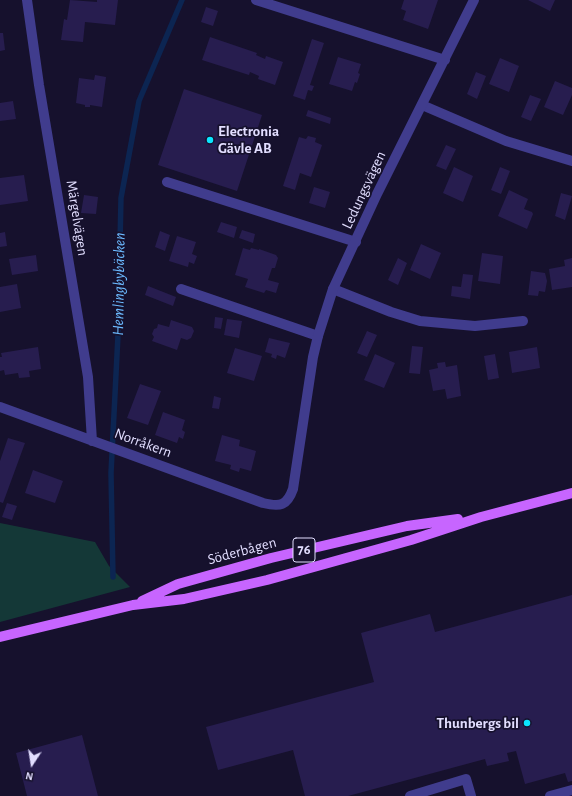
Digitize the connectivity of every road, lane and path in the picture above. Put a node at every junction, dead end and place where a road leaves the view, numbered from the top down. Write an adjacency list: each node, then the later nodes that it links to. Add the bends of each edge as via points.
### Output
1 (27, 0): 14 (street, Märgelvägen, via 88,377)
2 (256, 0): 4 (street)
3 (474, 0): 4 (street, Ledungsvägen)
4 (445, 60): 5 (street, Ledungsvägen)
5 (422, 105): 6 (street, via 506,141); 8 (street, Ledungsvägen)
6 (572, 161)
7 (167, 182): 8 (street)
8 (356, 242): 10 (street, Ledungsvägen)
9 (181, 289): 12 (street)
10 (333, 289): 11 (street, via 420,321 475,326); 12 (street, Ledungsvägen)
11 (523, 321)
12 (318, 336): 16 (street, Ledungsvägen, via 293,489 288,500)
13 (0, 407): 14 (street, Norråkern)
14 (92, 441): 16 (street, Norråkern)
15 (572, 493): 17 (main road, Söderbågen / 76)
16 (276, 506)
17 (480, 516): 18 (main road, Söderbågen / 76, via 411,540 267,580 184,599); 18 (main road, Söderbågen / 76, via 407,526 271,558 178,584)
18 (133, 605): 19 (main road, Söderbågen / 76)
19 (0, 637)
20 (572, 790): 23 (street)
21 (410, 796): 22 (street, via 466,779)
22 (471, 796)
23 (550, 796)

